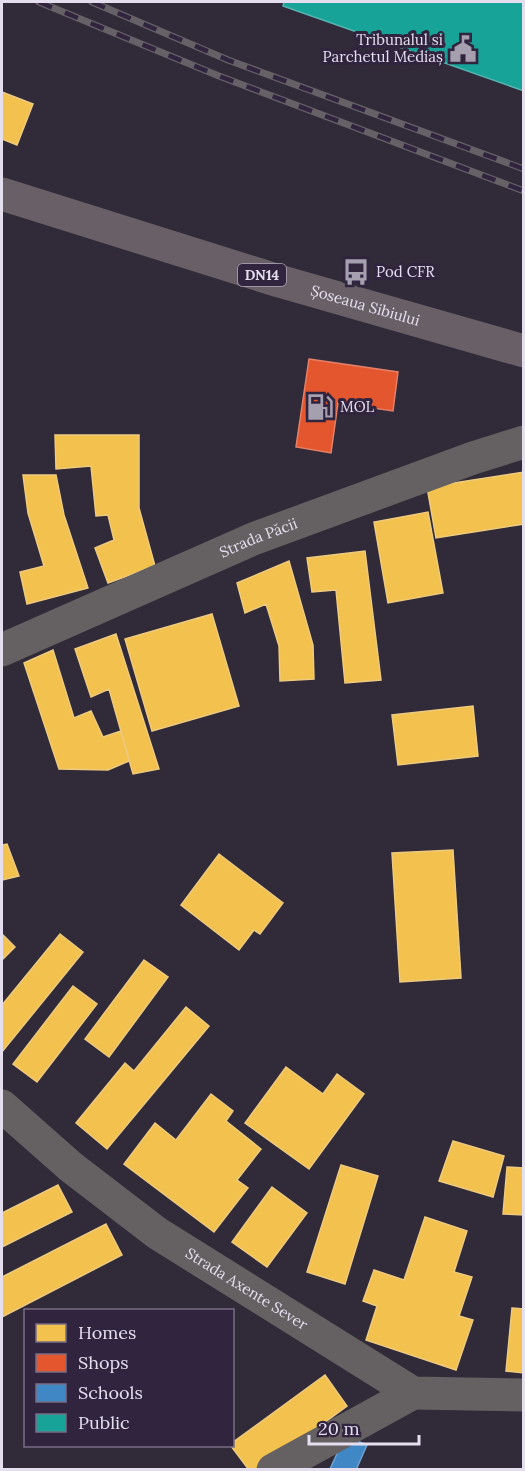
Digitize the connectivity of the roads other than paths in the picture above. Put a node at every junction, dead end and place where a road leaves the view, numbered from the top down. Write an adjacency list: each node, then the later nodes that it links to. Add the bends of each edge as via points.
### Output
1 (2, 194): 2 (main road, Șoseaua Sibiului / DN14, via 279,281)
2 (524, 351)
3 (524, 442): 4 (street, Strada Păcii, via 253,539)
4 (2, 650)
5 (2, 1106): 6 (street, Strada Axente Sever, via 71,1167 157,1233)
6 (413, 1393): 7 (street); 8 (street)
7 (524, 1395)
8 (273, 1470)

